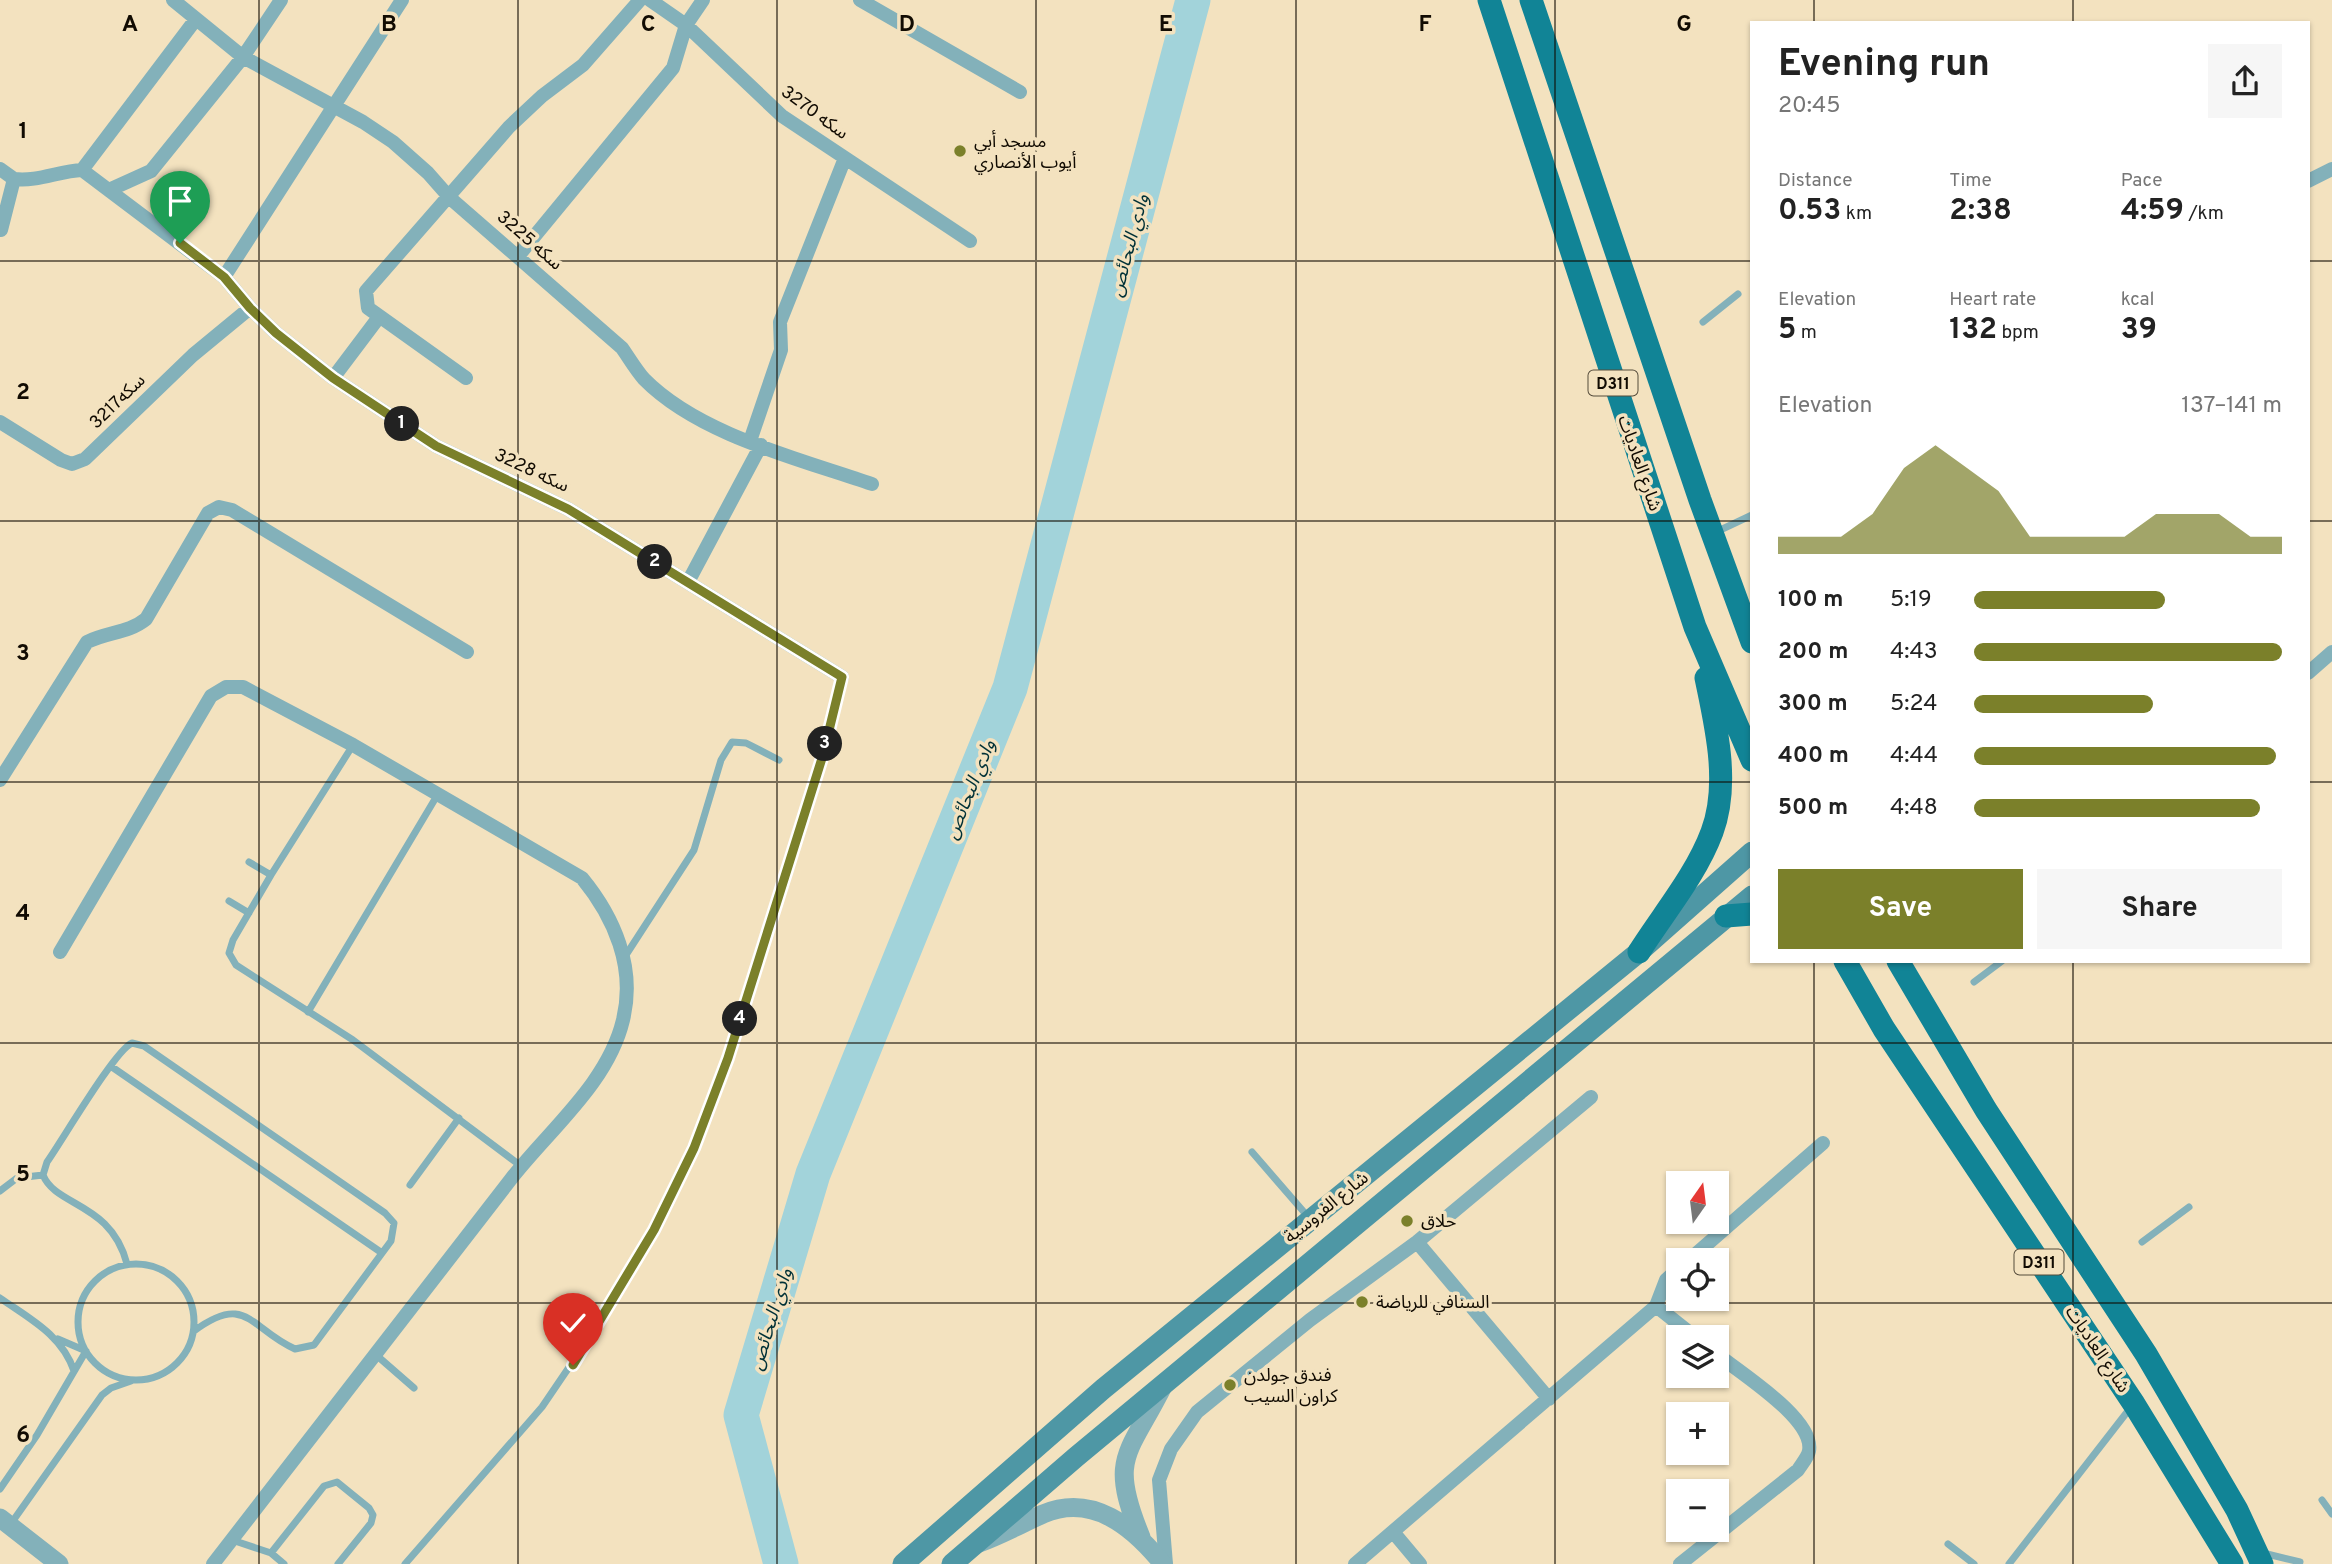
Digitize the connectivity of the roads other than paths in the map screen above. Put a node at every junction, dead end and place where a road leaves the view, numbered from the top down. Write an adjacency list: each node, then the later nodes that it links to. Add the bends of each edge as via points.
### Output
1 (173, 0): 12 (street, سكه 3225)
2 (281, 0): 14 (street)
3 (401, 0): 16 (street)
4 (640, 0): 24 (street, via 583,65 509,127)
5 (650, 0): 13 (street, سكه 3270)
6 (703, 0): 13 (street)
7 (860, 0): 11 (street)
8 (894, 0): 11 (street)
9 (1489, 0): 41 (main road, شارع العاديات / D311)
10 (1531, 0): 39 (main road, D311)
11 (886, 15): 15 (street)
12 (196, 19): 14 (street, سكه 3225); 20 (street)
13 (686, 25): 17 (street, سكه 3270, via 782,116); 27 (street, via 673,68)
14 (243, 57): 16 (street, سكه 3225); 23 (street, via 151,172)
15 (1020, 92)
16 (335, 107): 24 (street, سكه 3225, via 393,142); 28 (street)
17 (845, 158): 26 (street, سكه 3270); 36 (street, via 780,322 781,350)
18 (0, 169): 21 (street)
19 (2332, 169): 22 (street)
20 (82, 170): 21 (street, via 28,181); 23 (street, سكه 3228)
21 (14, 179): 25 (street)
22 (2310, 180)
23 (109, 190): 28 (street, سكه 3228)
24 (450, 198): 27 (street, سكه 3225); 31 (street, via 366,291 368,309)
25 (1, 230)
26 (970, 241)
27 (519, 255): 36 (street, سكه 3225, via 622,348 643,377 666,397)
28 (224, 277): 30 (street, سكه 3228)
29 (1738, 294): 32 (lane)
30 (250, 308): 33 (street, سكه 3228); 35 (street, سكه3217, via 193,355 85,459 72,464 61,460)
31 (379, 317): 33 (street); 34 (street)
32 (1703, 322)
33 (333, 378): 40 (street, سكه 3228, via 436,446 568,509)
34 (466, 378)
35 (0, 422)
36 (755, 443): 37 (street, سكه 3225); 40 (street)
37 (872, 484)
38 (1750, 516): 39 (lane)
39 (1712, 534): 42 (main road, D311)
40 (688, 582): 46 (street, سكه 3228)
41 (1695, 627): 48 (main road, شارع العاديات / D311); 61 (main road, via 1720,761 1719,803 1712,832 1697,861)
42 (1750, 637)
43 (467, 652): 50 (street, via 232,510 219,507 208,513 146,619 133,629 87,642)
44 (2332, 652): 45 (street)
45 (2310, 671)
46 (842, 677): 114 (lane, via 823,755 728,1058 694,1148 654,1230 614,1301 550,1397)
47 (353, 745): 51 (street); 54 (lane); 60 (street, via 243,687 226,687 211,696)
48 (1750, 756)
49 (779, 760): 62 (lane, via 746,743 732,742 721,760 694,850)
50 (0, 780)
51 (438, 794): 62 (street, via 582,878 616,929); 67 (lane)
52 (1750, 854): 61 (main road, شارع الفروسية)
53 (249, 862): 54 (lane)
54 (271, 875): 57 (lane)
55 (1750, 897): 59 (main road, شارع الفروسية)
56 (229, 901): 57 (lane)
57 (248, 913): 67 (lane, via 230,947 233,961)
58 (1750, 914): 59 (main road)
59 (1726, 915): 95 (main road, شارع الفروسية)
60 (60, 952)
61 (1639, 952): 78 (main road, شارع الفروسية)
62 (623, 959): 73 (street, via 624,1018 615,1046 600,1072)
63 (1846, 963): 98 (main road, شارع العاديات / D311, via 1884,1029)
64 (1899, 963): 109 (main road, شارع العاديات / D311, via 1986,1110 2146,1353 2237,1510)
65 (1999, 963): 66 (lane)
66 (1975, 982)
67 (308, 1012): 70 (lane)
68 (112, 1067): 74 (lane, via 47,1162); 82 (lane); 82 (lane, via 127,1045 144,1046 390,1217 394,1236)
69 (1591, 1097): 79 (street)
70 (459, 1118): 73 (lane); 75 (lane)
71 (1823, 1143): 81 (street)
72 (1252, 1152): 78 (lane)
73 (521, 1166): 91 (street)
74 (43, 1175): 76 (lane, via 18,1178); 83 (lane, via 51,1186 108,1224)
75 (410, 1185)
76 (0, 1191)
77 (2189, 1207): 80 (lane)
78 (1311, 1219): 115 (main road, شارع الفروسية, via 1102,1389)
79 (1417, 1242): 97 (street); 117 (street, via 1310,1320 1197,1412 1171,1449 1159,1480)
80 (2142, 1242)
81 (1703, 1248)
82 (382, 1253): 88 (lane, via 321,1338 304,1349 285,1345 235,1313 211,1318)
83 (127, 1264): 88 (lane, via 146,1264 178,1280 189,1295); 90 (lane, via 94,1281 83,1297 79,1334)
84 (1666, 1280): 86 (street)
85 (0, 1298): 89 (lane)
86 (1656, 1306): 87 (street); 97 (street)
87 (1680, 1325)
88 (194, 1331): 94 (lane, via 180,1361 167,1372)
89 (58, 1339): 90 (lane); 93 (lane)
90 (86, 1352): 93 (lane); 94 (lane, via 115,1376)
91 (375, 1354): 96 (lane); 105 (street)
92 (1729, 1364): 120 (street, via 1793,1415 1807,1433 1809,1452 1798,1470)
93 (75, 1371): 99 (lane)
94 (134, 1380): 102 (lane, via 102,1395)
95 (1163, 1386): 104 (street, via 1127,1449 1122,1468 1125,1492); 106 (main road, شارع الفروسية)
96 (414, 1388)
97 (1549, 1399): 103 (street)
98 (2134, 1404): 122 (lane); 123 (main road, شارع العاديات / D311)
99 (0, 1489)
100 (2322, 1500): 101 (lane)
101 (2332, 1514)
102 (5, 1521): 110 (street)
103 (1394, 1533): 118 (street); 119 (street)
104 (1142, 1538): 106 (street, via 1096,1509 1074,1507 1045,1513); 117 (street)
105 (231, 1540): 108 (lane); 111 (street)
106 (975, 1544): 116 (main road, شارع الفروسية)
107 (1948, 1544): 121 (lane)
108 (271, 1553): 112 (lane); 113 (lane, via 324,1486 337,1482 373,1515)
109 (2259, 1557): 124 (lane)
110 (60, 1564)
111 (213, 1564)
112 (284, 1564)
113 (338, 1564)
114 (405, 1564)
115 (903, 1564)
116 (953, 1564)
117 (1164, 1564)
118 (1355, 1564)
119 (1420, 1564)
120 (1680, 1564)
121 (1974, 1564)
122 (2009, 1564)
123 (2232, 1564)
124 (2298, 1564)

